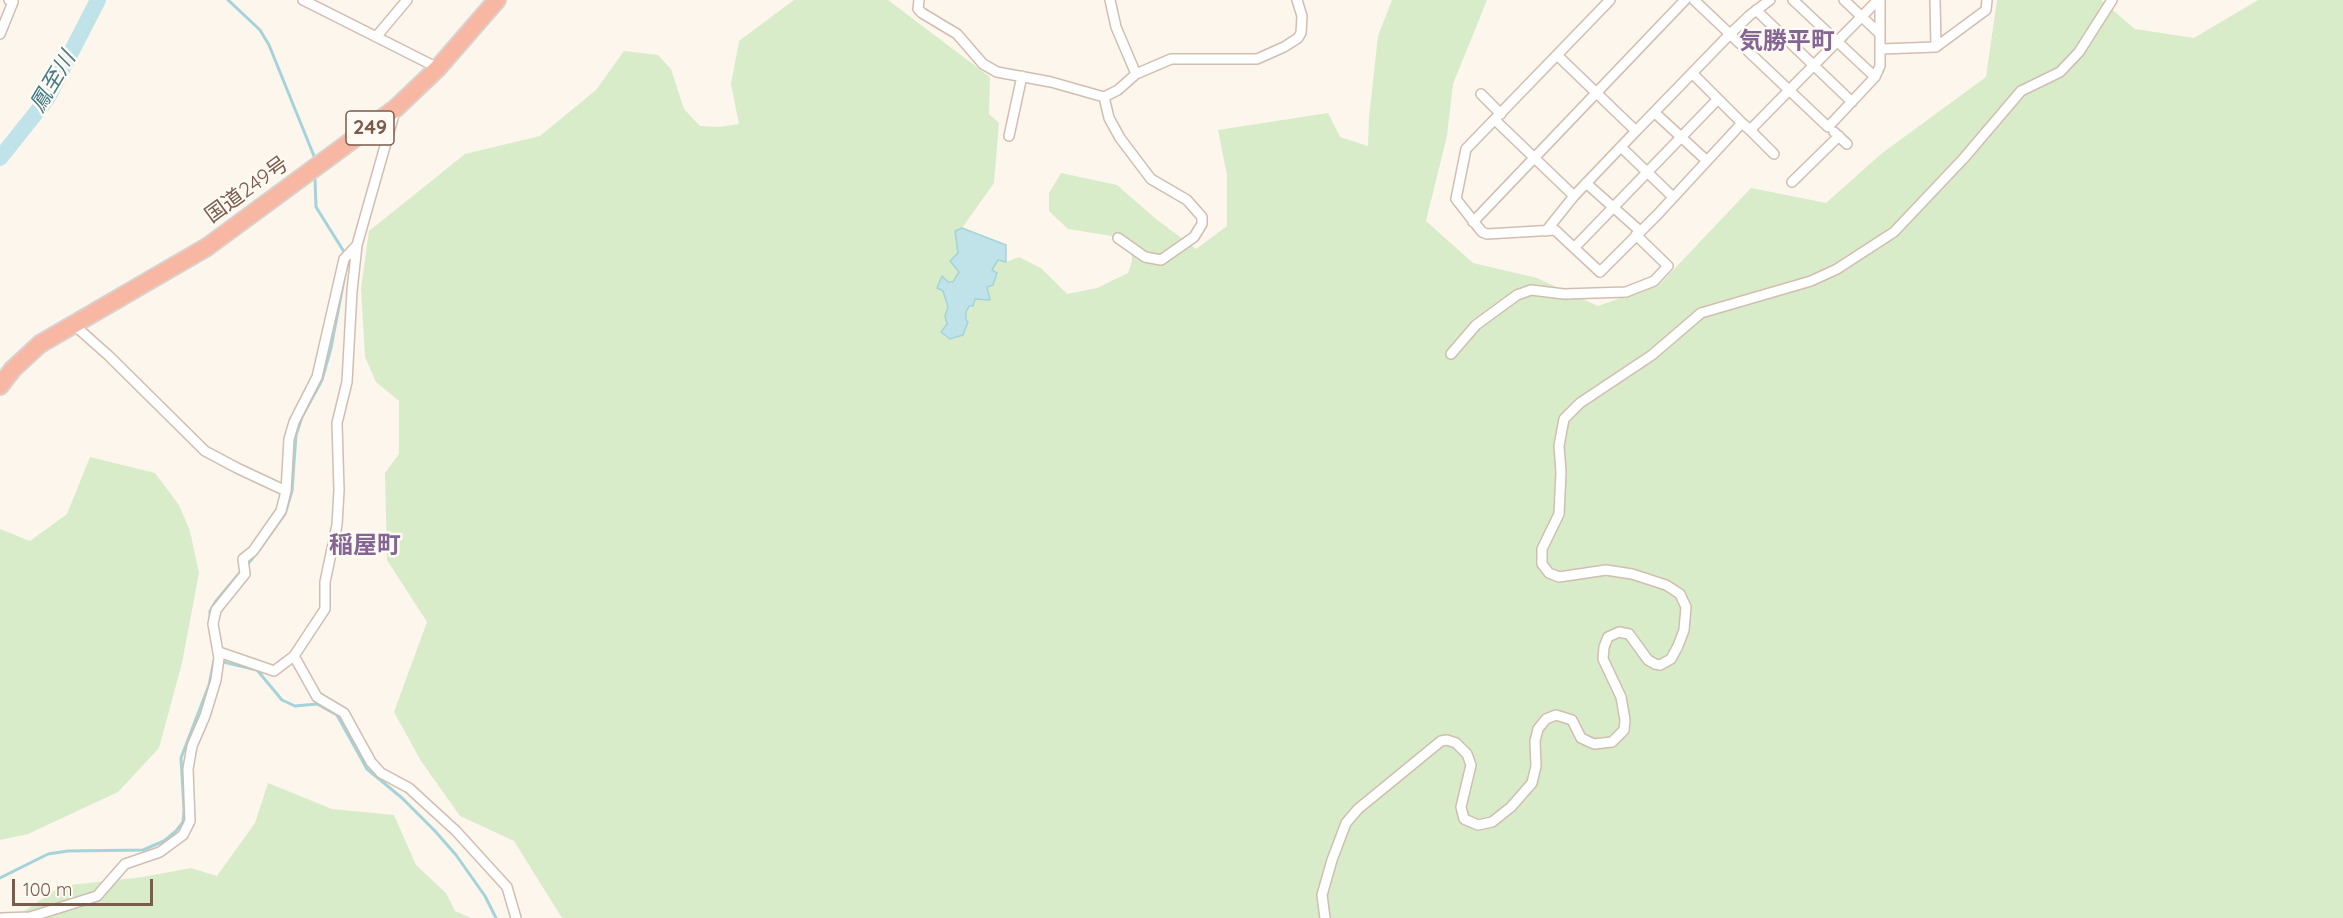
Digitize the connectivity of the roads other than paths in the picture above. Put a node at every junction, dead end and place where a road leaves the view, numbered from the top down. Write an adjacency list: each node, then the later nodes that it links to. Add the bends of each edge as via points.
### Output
1 (9, 0): 20 (street, via 13,2)
2 (303, 0): 23 (street)
3 (407, 0): 23 (street)
4 (497, 0): 29 (highway, 国道249号 / 249)
5 (919, 0): 32 (street, via 918,9 957,34 983,64 997,72)
6 (1110, 0): 31 (street, via 1116,27)
7 (1297, 0): 31 (street, via 1302,33 1275,51 1257,59 1171,59)
8 (1610, 0): 27 (street)
9 (1685, 0): 35 (street)
10 (1694, 0): 21 (street)
11 (1770, 0): 18 (street)
12 (1793, 0): 24 (street)
13 (1844, 0): 19 (street)
14 (1879, 0): 19 (street); 22 (street)
15 (1935, 0): 25 (street)
16 (1987, 0): 25 (street, via 1986,10)
17 (2112, 0): 75 (street, via 2079,52 2060,72 2021,91 1894,232 1838,269 1811,281 1701,313 1652,355 1580,403 1564,419 1559,446 1559,514 1542,549 1542,564 1559,577 1606,570 1666,585 1680,594 1686,607 1678,646 1671,659 1660,665 1648,660 1629,634 1619,632 1608,637 1603,659 1621,697 1624,730 1612,742 1594,744 1581,738 1572,720 1556,715 1546,719 1535,741 1532,783 1492,822 1478,825 1464,819 1461,807 1471,765 1456,743 1441,741 1346,823 1322,895)
18 (1756, 10): 21 (street); 28 (street)
19 (1862, 16): 22 (street); 24 (street)
20 (0, 34)
21 (1730, 34): 30 (street); 34 (street)
22 (1880, 34): 26 (street)
23 (376, 38): 29 (street)
24 (1836, 42): 28 (street); 33 (street)
25 (1936, 47): 26 (street)
26 (1881, 49): 33 (street)
27 (1557, 56): 35 (street); 42 (street)
28 (1814, 65): 34 (street); 39 (street)
29 (438, 68): 40 (highway, 国道249号 / 249)
30 (1692, 73): 38 (street); 41 (street)
31 (1136, 74): 37 (street)
32 (1022, 76): 37 (street); 47 (street)
33 (1875, 77): 39 (street)
34 (1788, 91): 44 (street); 45 (street)
35 (1597, 93): 46 (street); 53 (street)
36 (1481, 94): 42 (street)
37 (1104, 97): 64 (street, via 1120,138 1150,179 1188,200 1202,217 1194,237 1161,260 1145,257)
38 (1718, 99): 43 (street); 48 (street)
39 (1852, 102): 44 (street)
40 (396, 108): 65 (street); 67 (highway, 国道249号 / 249, via 207,247)
41 (1654, 112): 46 (street); 48 (street)
42 (1498, 117): 53 (street); 61 (street, via 1465,153 1456,199)
43 (1742, 123): 45 (street); 54 (street)
44 (1828, 127): 49 (street)
45 (1750, 130): 52 (street)
46 (1636, 131): 51 (street)
47 (1009, 136)
48 (1681, 136): 54 (street); 55 (street)
49 (1839, 136): 50 (street); 56 (street)
50 (1847, 144)
51 (1621, 147): 55 (street); 57 (street)
52 (1774, 154)
53 (1535, 157): 58 (street); 61 (street)
54 (1707, 161): 59 (street)
55 (1646, 172): 59 (street); 60 (street)
56 (1792, 182)
57 (1586, 183): 58 (street); 60 (street)
58 (1574, 196): 62 (street)
59 (1673, 197): 63 (street)
60 (1613, 209): 63 (street); 66 (street)
61 (1473, 222): 62 (street, via 1487,234)
62 (1546, 231): 66 (street, via 1555,230)
63 (1638, 233): 66 (street, via 1600,272); 68 (street, via 1668,266 1654,281 1626,292 1564,294 1531,290 1517,295 1476,325)
64 (1118, 237)
65 (354, 248): 70 (street, via 344,259 317,377 289,439); 71 (street, via 347,382 337,423 337,525 325,609)
66 (1574, 248)
67 (73, 324): 69 (highway, 国道249号 / 249, via 40,344); 70 (street, via 205,451)
68 (1451, 354)
69 (0, 386)
70 (286, 491): 72 (street, via 281,511 254,551 243,559 244,570 216,610 213,624)
71 (294, 656): 72 (street, via 274,671); 74 (street, via 317,697 344,713 381,773 409,788 456,831 507,887)
72 (219, 658): 73 (street, via 205,716 192,746 188,769 189,821 183,835 160,852 125,864 97,896 30,916)
73 (2, 918)
74 (516, 918)
75 (1326, 918)

